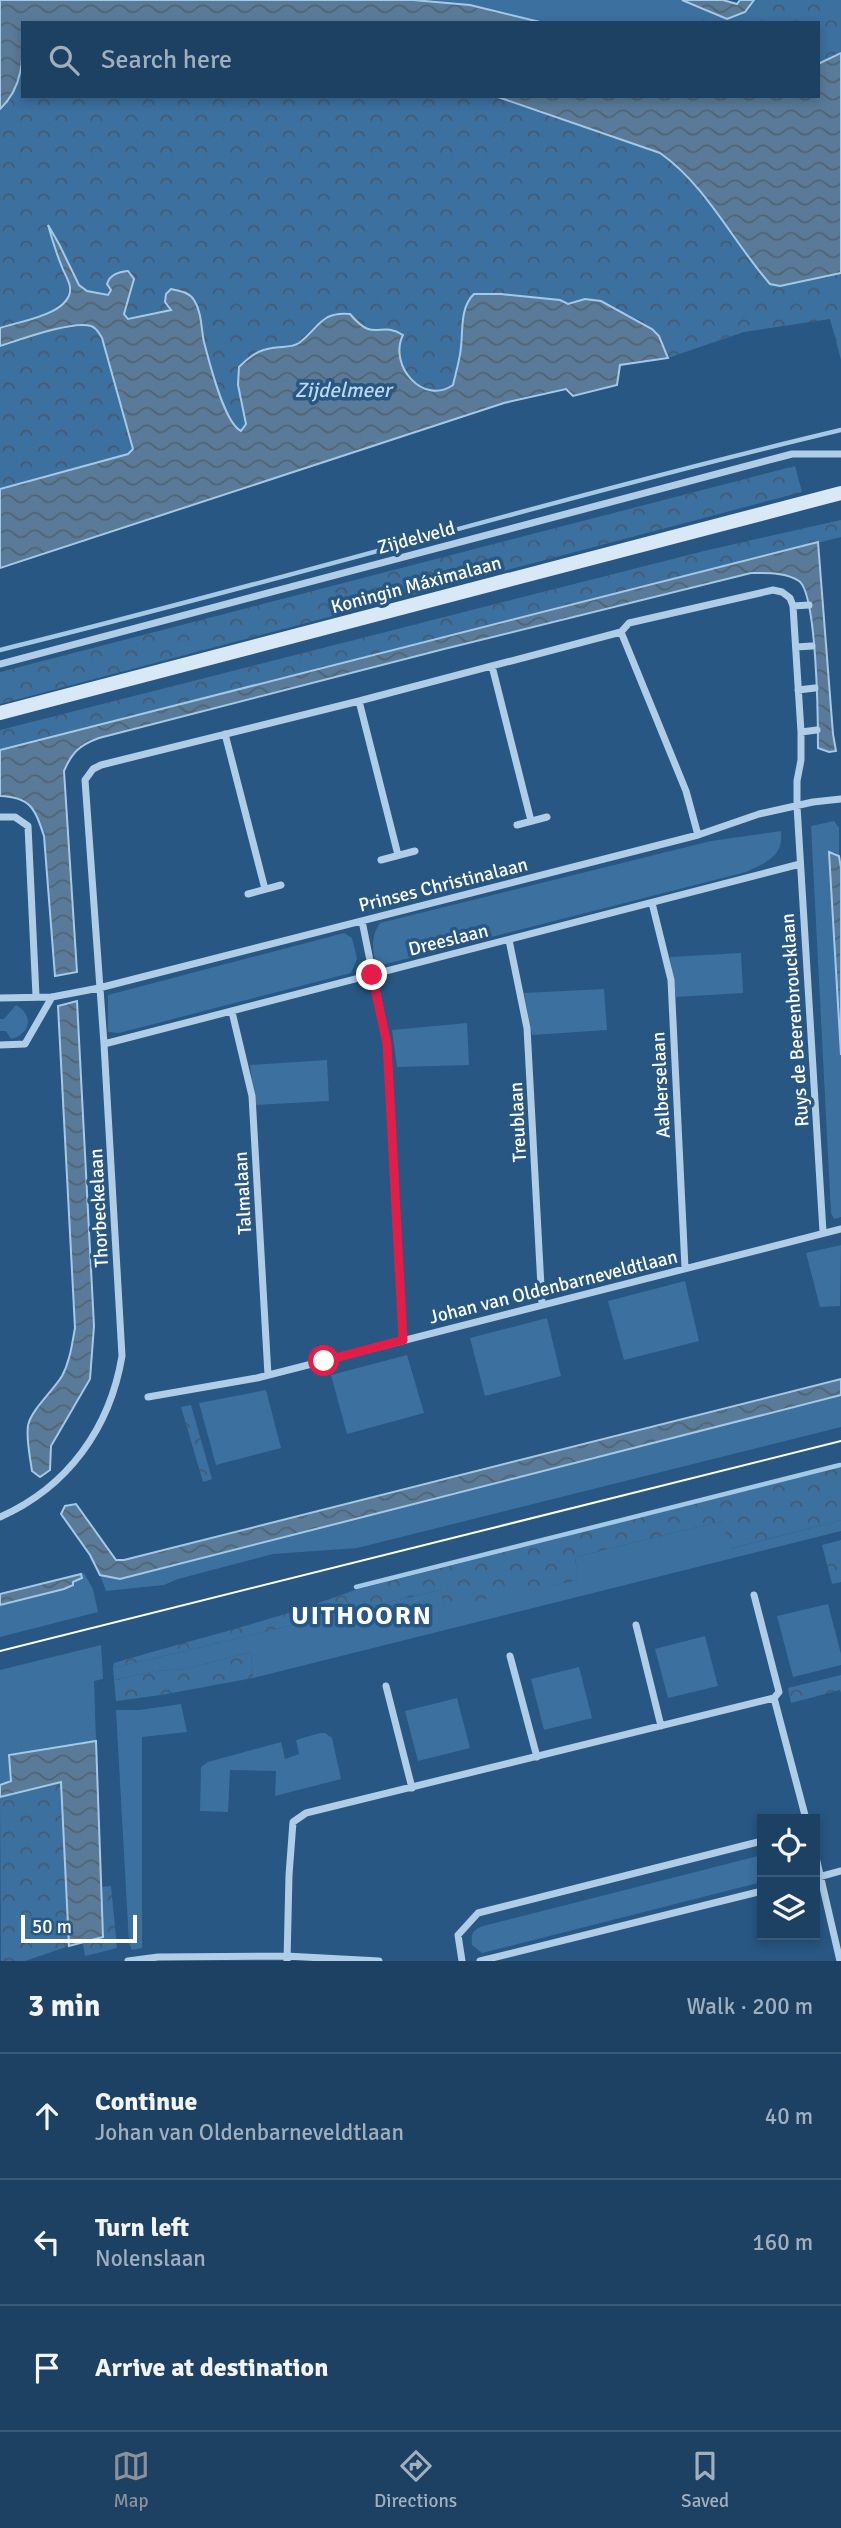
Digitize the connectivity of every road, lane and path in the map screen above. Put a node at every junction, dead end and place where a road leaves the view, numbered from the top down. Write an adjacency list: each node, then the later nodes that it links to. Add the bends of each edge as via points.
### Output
1 (841, 454): 8 (street, Zijdelveld, via 792,454)
2 (841, 493): 13 (street, Koningin Máximalaan)
3 (809, 605): 4 (street)
4 (793, 606): 5 (street, via 790,598 774,590 629,623); 7 (street, Ruys de Beerenbroucklaan)
5 (621, 632): 9 (street); 23 (street, via 686,791)
6 (812, 646): 7 (street)
7 (796, 647): 11 (street, Ruys de Beerenbroucklaan)
8 (0, 664)
9 (492, 666): 12 (street); 21 (street)
10 (815, 688): 11 (street)
11 (798, 690): 15 (street, Ruys de Beerenbroucklaan)
12 (359, 701): 16 (street); 25 (street)
13 (0, 713)
14 (817, 730): 15 (street)
15 (801, 732): 18 (street, Ruys de Beerenbroucklaan)
16 (225, 734): 29 (street); 35 (street, Thorbeckelaan, via 101,765 85,780)
17 (841, 799): 18 (street, Prinses Christinalaan)
18 (796, 806): 23 (street, Prinses Christinalaan); 27 (street, Ruys de Beerenbroucklaan)
19 (0, 817): 36 (street, via 15,817 28,826)
20 (547, 817): 21 (street)
21 (531, 821): 22 (street)
22 (517, 825)
23 (698, 835): 32 (street, Prinses Christinalaan)
24 (415, 851): 25 (street)
25 (398, 855): 26 (street)
26 (382, 860)
27 (800, 864): 31 (street, Dreeslaan); 43 (street, Ruys de Beerenbroucklaan)
28 (281, 885): 29 (street)
29 (265, 889): 30 (street)
30 (248, 894)
31 (652, 903): 33 (street, Dreeslaan); 44 (street, Aalberselaan, via 671,980)
32 (362, 921): 34 (street); 35 (street, Prinses Christinalaan)
33 (509, 940): 34 (street, Dreeslaan); 45 (street, Treublaan, via 527,1028)
34 (372, 975): 39 (street, Dreeslaan); 46 (street, via 387,1044)
35 (99, 988): 37 (street, Prinses Christinalaan); 40 (street, Thorbeckelaan)
36 (36, 996): 37 (street, Prinses Christinalaan); 38 (street, Prinses Christinalaan)
37 (52, 997): 41 (street, via 25,1044)
38 (0, 998)
39 (232, 1012): 40 (street, Dreeslaan); 47 (street, Talmalaan, via 252,1097)
40 (104, 1044): 49 (street, Thorbeckelaan, via 122,1356 114,1393 84,1451 63,1476)
41 (0, 1045)
42 (841, 1229): 43 (street, Johan van Oldenbarneveldtlaan)
43 (822, 1232): 44 (street, Johan van Oldenbarneveldtlaan)
44 (685, 1268): 45 (street, Johan van Oldenbarneveldtlaan)
45 (542, 1305): 46 (street, Johan van Oldenbarneveldtlaan)
46 (403, 1340): 47 (street, Johan van Oldenbarneveldtlaan)
47 (268, 1375): 48 (street, Johan van Oldenbarneveldtlaan)
48 (148, 1396)
49 (0, 1517)
50 (754, 1595): 54 (street, via 779,1692)
51 (636, 1625): 55 (street)
52 (510, 1656): 56 (street)
53 (386, 1686): 57 (street)
54 (774, 1698): 55 (street); 58 (street)
55 (661, 1726): 56 (street)
56 (537, 1757): 57 (street)
57 (412, 1788): 64 (street, via 306,1813 293,1822)
58 (805, 1814)
59 (757, 1842): 67 (street, via 478,1913 458,1935)
60 (841, 1871): 61 (street)
61 (820, 1876)
62 (820, 1884): 69 (street)
63 (757, 1892): 68 (street)
64 (287, 1959): 65 (street, via 159,1957); 66 (street)
65 (130, 1961)
66 (379, 1961)
67 (462, 1961)
68 (480, 1961)
69 (841, 1961)

